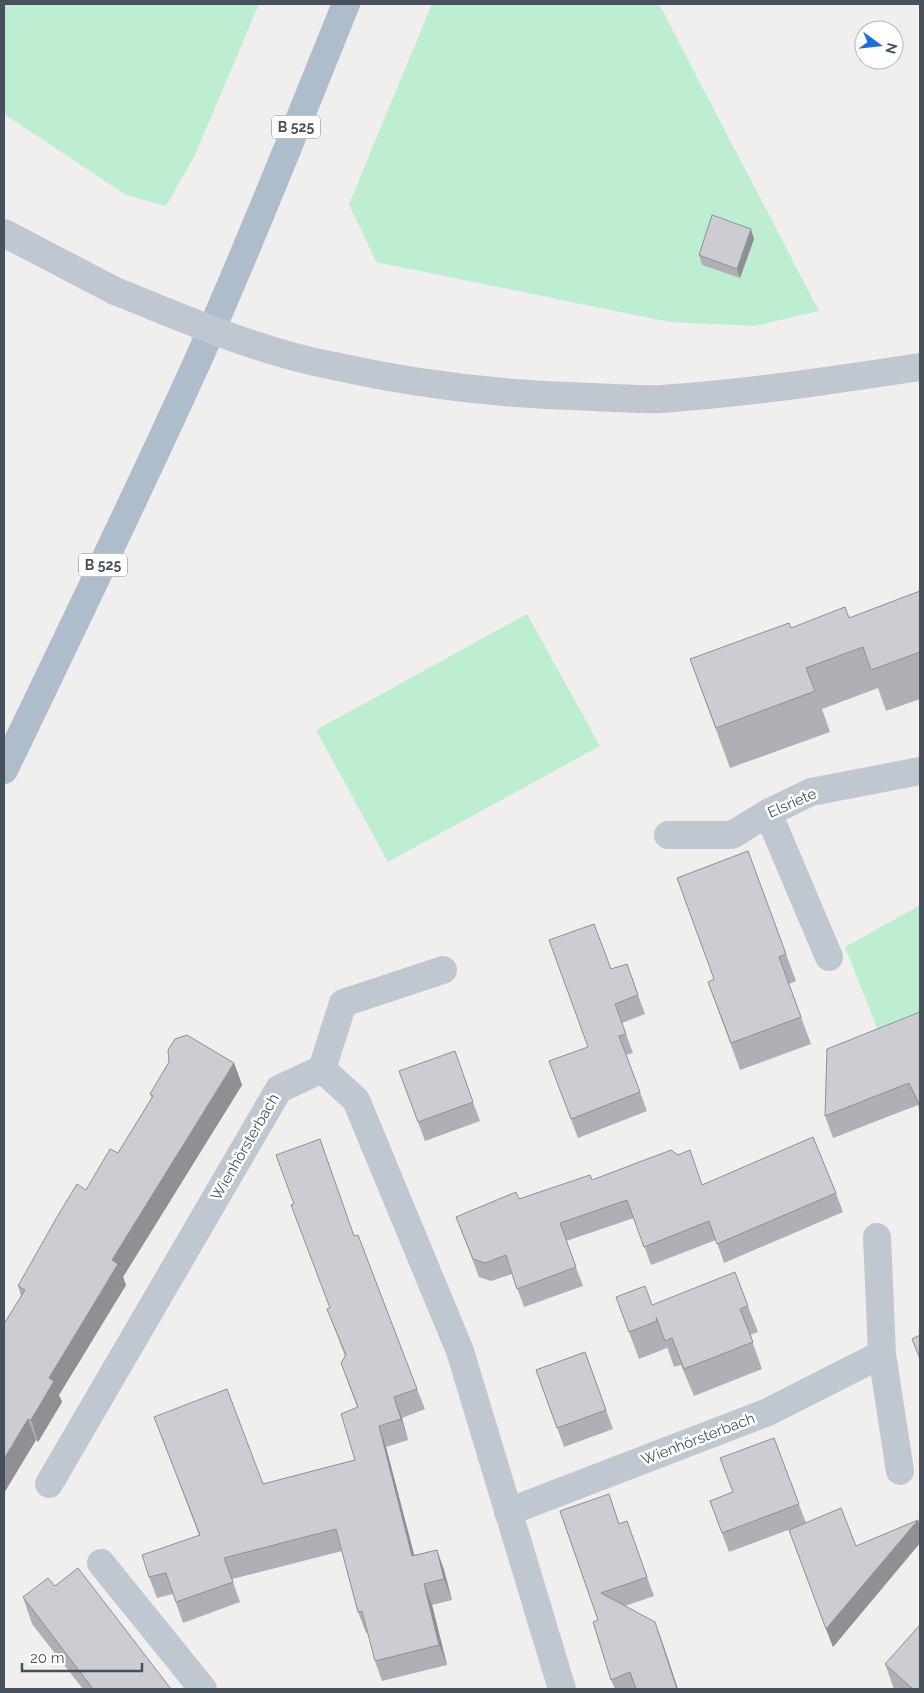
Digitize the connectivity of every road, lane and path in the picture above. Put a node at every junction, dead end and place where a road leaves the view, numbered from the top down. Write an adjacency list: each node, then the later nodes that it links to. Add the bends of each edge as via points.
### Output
1 (346, 4): 4 (main road, B 525, via 199,358)
2 (4, 233): 3 (street, bridge, via 114,291 227,336 309,362 396,380 548,396 659,399 790,388)
3 (920, 367)
4 (4, 770)
5 (920, 771): 6 (street, Elsriete, via 811,792)
6 (768, 813): 7 (street, Elsriete, via 732,835); 8 (street)
7 (668, 835)
8 (829, 957)
9 (443, 970): 10 (street, via 343,1003)
10 (322, 1068): 14 (street, Wienhörsterbach, via 279,1089); 15 (street, via 356,1100 460,1351)
11 (877, 1237): 12 (street)
12 (882, 1354): 13 (street); 15 (street, Wienhörsterbach, via 768,1412)
13 (900, 1472)
14 (49, 1484)
15 (508, 1512): 18 (street)
16 (101, 1563): 17 (street)
17 (203, 1689)
18 (562, 1689)

